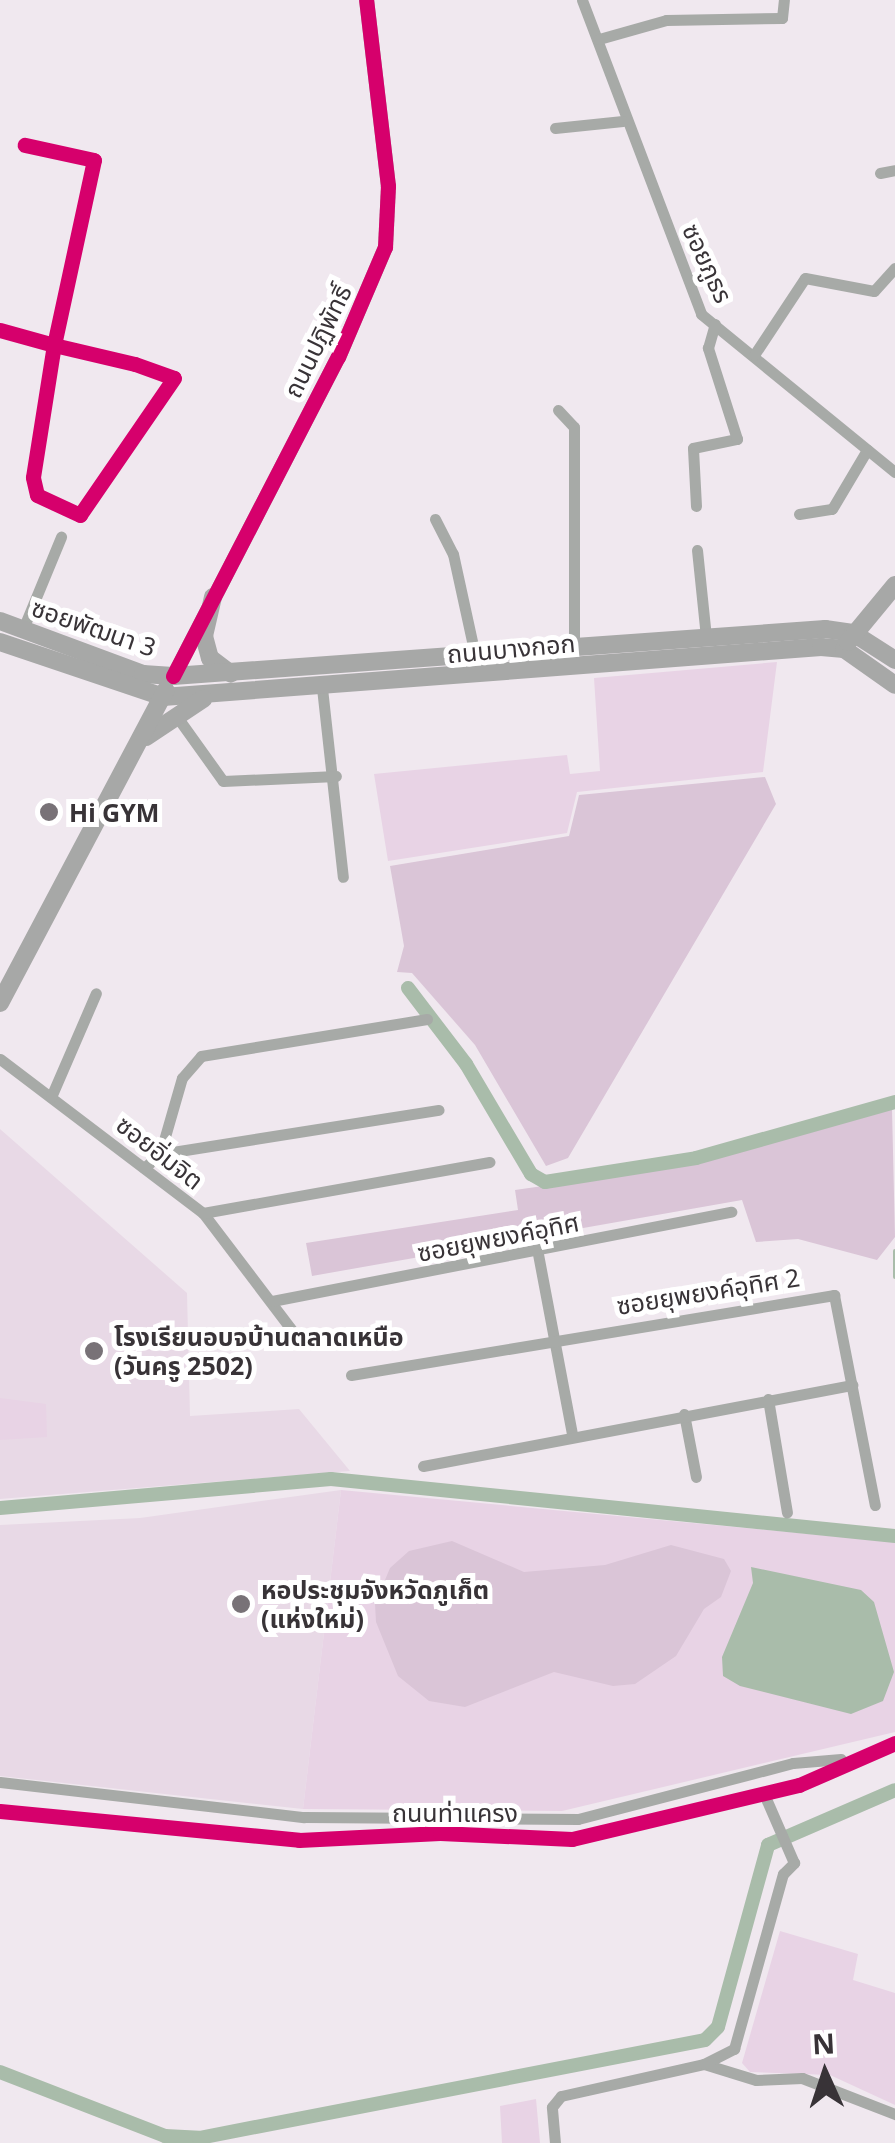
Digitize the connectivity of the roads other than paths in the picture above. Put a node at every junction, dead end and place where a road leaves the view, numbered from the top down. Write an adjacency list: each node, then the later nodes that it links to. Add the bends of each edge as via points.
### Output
1 (366, 0): 24 (street, ถนนปฏิพัทธิ์, via 388,186 385,247 338,357)
2 (582, 0): 4 (street, ซอยภูธร)
3 (784, 0): 4 (street, via 782,18 666,20)
4 (599, 38): 5 (street, ซอยภูธร)
5 (623, 121): 6 (street); 11 (street, ซอยภูธร, via 701,314)
6 (556, 128)
7 (25, 144): 13 (street, via 94,160)
8 (895, 170): 9 (street)
9 (880, 173)
10 (895, 268): 14 (street, via 874,291 805,278)
11 (714, 324): 14 (street, ซอยภูธร); 18 (street, via 708,348 737,439 693,448)
12 (0, 330): 13 (street)
13 (54, 345): 13 (street, via 174,378 87,507 69,514 38,495 33,477)
14 (754, 354): 16 (street, ซอยภูธร)
15 (558, 410): 30 (street, via 574,427)
16 (867, 450): 17 (street, ซอยภูธร); 19 (street, via 832,509)
17 (895, 472)
18 (696, 506)
19 (799, 514)
20 (435, 519): 31 (street, via 453,554)
21 (61, 537): 26 (street)
22 (696, 550): 27 (street)
23 (895, 584): 28 (main road)
24 (213, 597): 33 (main road, via 204,636 210,658); 34 (street, ถนนปฏิพัทธิ์)
25 (0, 621): 26 (main road, ซอยพัฒนา 3)
26 (23, 629): 34 (main road, ซอยพัฒนา 3, via 143,674)
27 (706, 637): 28 (main road, ถนนบางกอก, via 825,629); 30 (main road, ถนนบางกอก)
28 (848, 641): 32 (main road); 35 (main road); 36 (main road, ถนนบางกอก)
29 (0, 642): 38 (main road, ซอยพัฒนา 3)
30 (574, 647): 31 (main road, ถนนบางกอก)
31 (475, 655): 33 (main road, ถนนบางกอก)
32 (895, 660)
33 (231, 674): 34 (main road, ถนนบางกอก)
34 (173, 676): 38 (main road)
35 (895, 684)
36 (322, 688): 37 (main road, ถนนบางกอก); 41 (street)
37 (218, 694): 38 (main road, ถนนบางกอก); 39 (main road)
38 (163, 697): 40 (main road)
39 (174, 714): 40 (main road); 41 (street, via 223,781)
40 (138, 744): 44 (main road)
41 (336, 776): 42 (street)
42 (343, 877)
43 (96, 992): 47 (street)
44 (0, 1003)
45 (427, 1019): 49 (street, via 202,1056 182,1078)
46 (0, 1059): 47 (street, ซอยอิ่มจิต)
47 (51, 1097): 51 (street, ซอยอิ่มจิต)
48 (440, 1110): 49 (street)
49 (160, 1154): 51 (street)
50 (490, 1162): 53 (street)
51 (144, 1168): 53 (street, ซอยอิ่มจิต)
52 (731, 1212): 54 (street, ซอยยุพยงค์อุทิศ)
53 (203, 1213): 55 (street, ซอยอิ่มจิต)
54 (538, 1254): 55 (street, ซอยยุพยงค์อุทิศ); 56 (street)
55 (272, 1301): 57 (street, ซอยอิ่มจิต)
56 (556, 1337): 58 (street); 59 (street, ซอยยุพยงค์อุทิศ 2, via 834,1295); 62 (street)
57 (298, 1338)
58 (351, 1374)
59 (852, 1385): 60 (street); 65 (street)
60 (768, 1399): 61 (street); 66 (street)
61 (684, 1414): 62 (street); 64 (street)
62 (572, 1434): 63 (street)
63 (422, 1466)
64 (696, 1477)
65 (875, 1505)
66 (787, 1512)
67 (895, 1743): 68 (street, ถนนท่าแครง)
68 (850, 1758): 70 (street, ถนนท่าแครง); 72 (street, ถนนท่าแครง, via 792,1762 578,1819)
69 (0, 1782): 72 (street, ถนนท่าแครง, via 304,1817)
70 (764, 1794): 73 (street, ถนนท่าแครง, via 572,1840 440,1832); 74 (street, via 794,1863 783,1874 734,2049)
71 (0, 1810): 73 (street, ถนนท่าแครง, via 299,1840)
72 (372, 1816): 73 (street)
73 (372, 1836)
74 (704, 2064): 75 (street, via 756,2080 802,2078); 76 (street, via 562,2096 552,2107)
75 (895, 2114)
76 (556, 2143)

